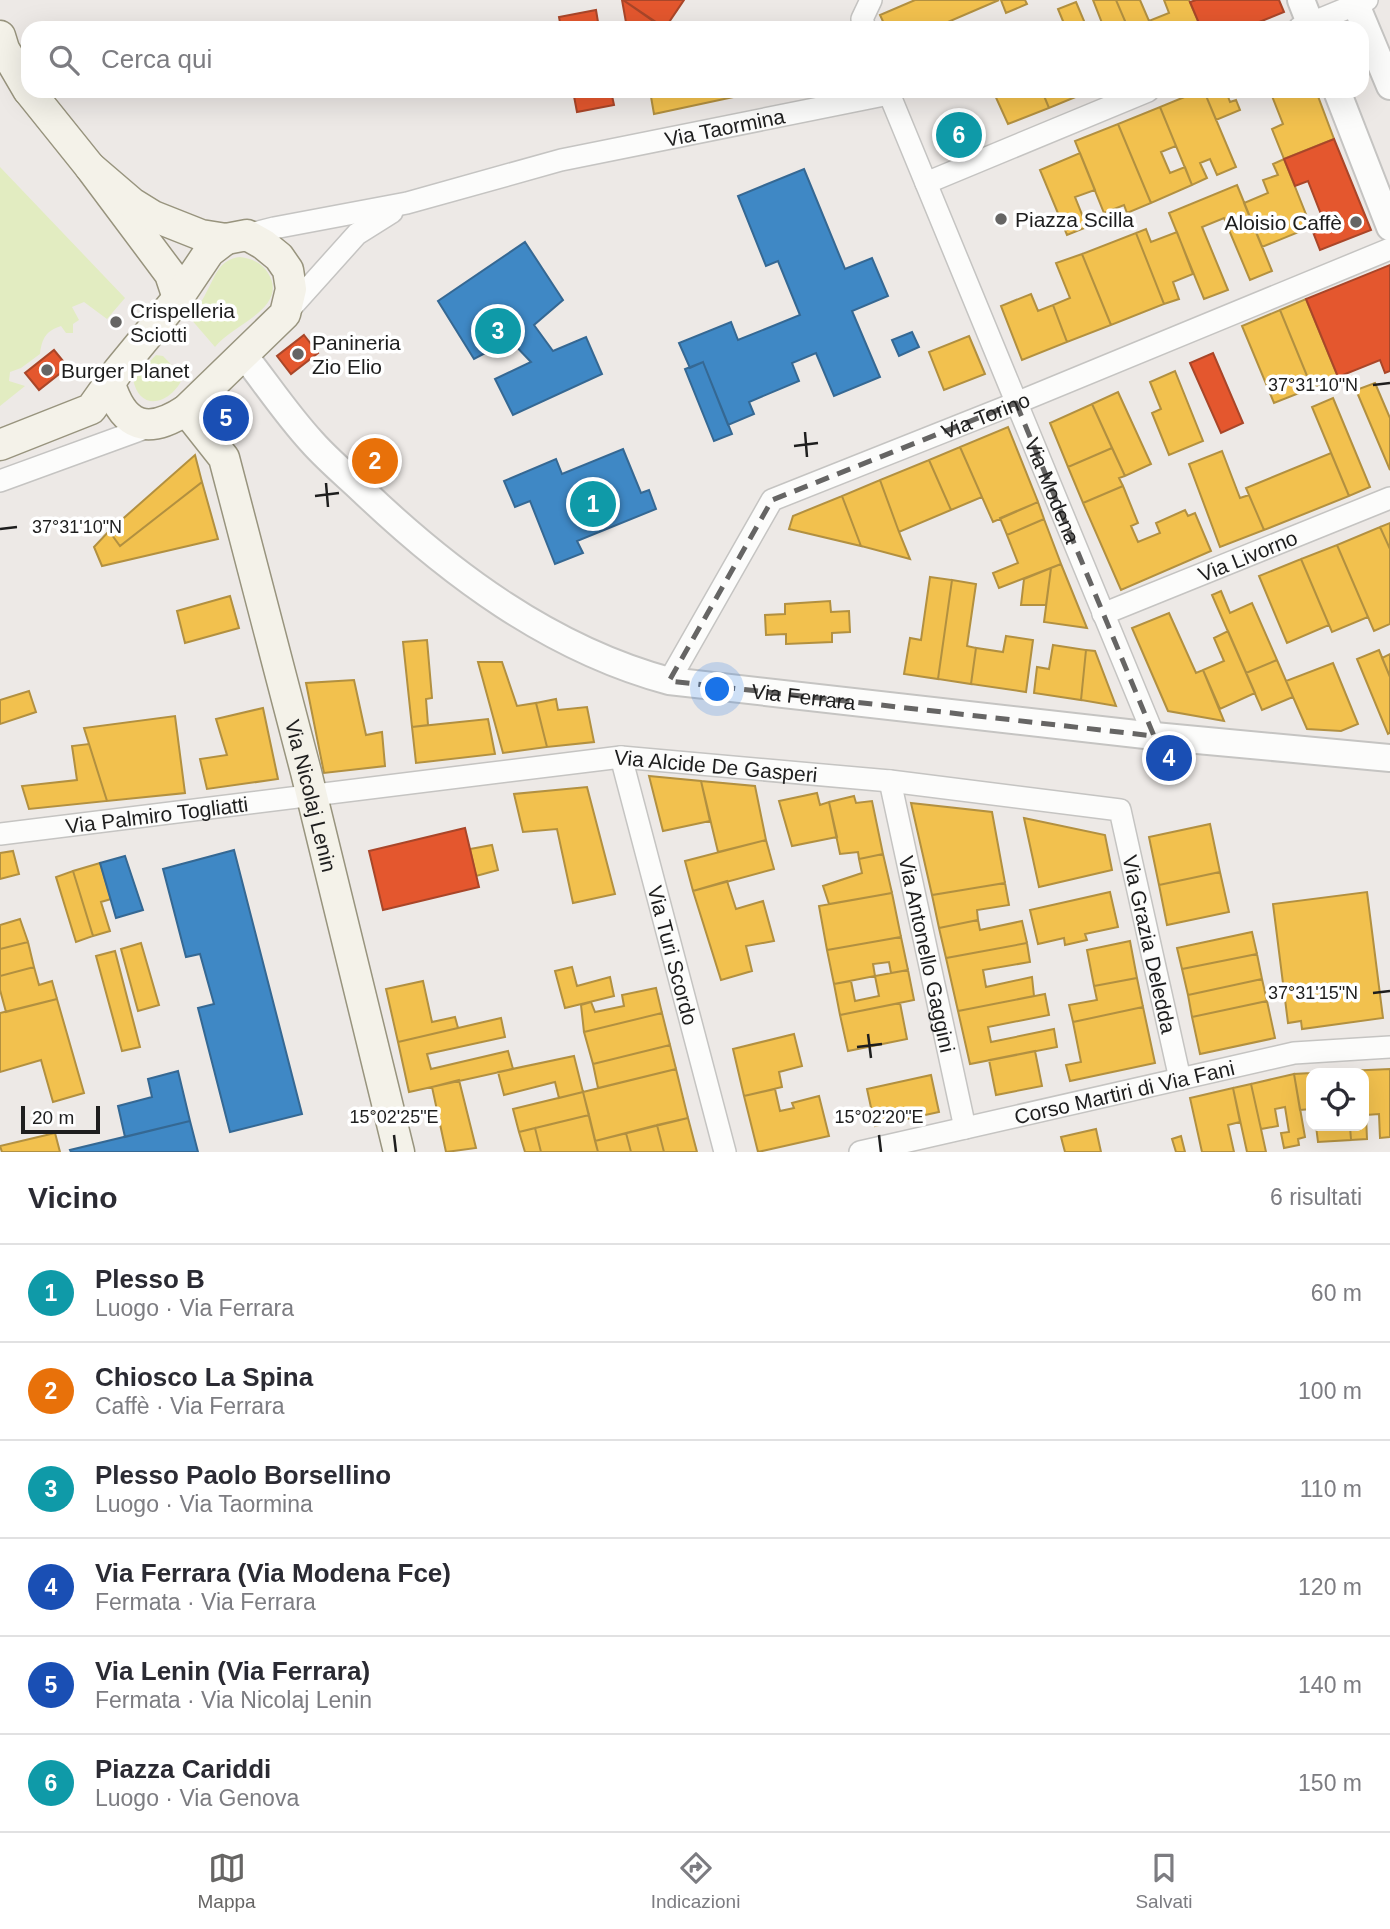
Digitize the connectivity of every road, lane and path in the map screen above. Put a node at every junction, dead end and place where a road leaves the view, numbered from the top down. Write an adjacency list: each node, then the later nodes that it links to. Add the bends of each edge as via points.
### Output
1 (871, 0): 4 (street)
2 (1359, 2): 3 (street); 5 (street)
3 (1306, 20)
4 (863, 21)
5 (1366, 21)
6 (1369, 29): 9 (street)
7 (0, 36): 8 (main road)
8 (21, 77)
9 (1390, 86)
10 (35, 98): 15 (main road)
11 (859, 98): 17 (street, Via Taormina, via 561,160)
12 (891, 98): 16 (street, Via Modena)
13 (1130, 98): 16 (street)
14 (1340, 98): 18 (street)
15 (90, 167): 19 (main road, via 153,216 201,235); 21 (main road, via 170,274)
16 (926, 183): 25 (street, Via Modena)
17 (407, 203): 19 (street); 22 (street, via 357,234)
18 (1390, 227)
19 (237, 237): 21 (main road, via 208,252); 22 (main road, via 263,244 288,270)
20 (1390, 248): 25 (street, Via Torino)
21 (178, 298): 24 (main road)
22 (285, 314): 23 (main road)
23 (243, 354): 26 (main road); 32 (street, Via Ferrara, via 311,441 432,554 498,603 581,648)
24 (110, 384): 27 (main road, via 116,404 132,420); 28 (main road, via 91,409)
25 (1016, 403): 31 (street, Via Modena); 32 (street, Via Torino, via 772,500)
26 (186, 410): 27 (main road); 37 (main road, Via Nicolaj Lenin, via 224,458)
27 (151, 426): 29 (street)
28 (0, 445)
29 (0, 481)
30 (1390, 498): 31 (street, Via Livorno)
31 (1103, 614): 33 (street, Via Modena)
32 (669, 681): 33 (street, Via Ferrara)
33 (1154, 736): 35 (street, Via Ferrara)
34 (621, 757): 36 (street, Via Alcide De Gasperi); 37 (street, Via Alcide De Gasperi); 44 (street, Via Turi Scordo)
35 (1390, 758)
36 (890, 781): 38 (street, Via Alcide De Gasperi); 42 (street, Via Antonello Gaggini)
37 (312, 796): 39 (street, Via Palmiro Togliatti); 43 (main road, Via Nicolaj Lenin)
38 (1120, 810): 41 (street, Via Grazia Deledda)
39 (0, 834)
40 (1390, 1047): 41 (street, Corso Martiri di Via Fani, via 1294,1053)
41 (1180, 1079): 42 (street, Corso Martiri di Via Fani)
42 (965, 1128): 45 (street, Corso Martiri di Via Fani)
43 (399, 1152)
44 (725, 1152)
45 (860, 1152)

